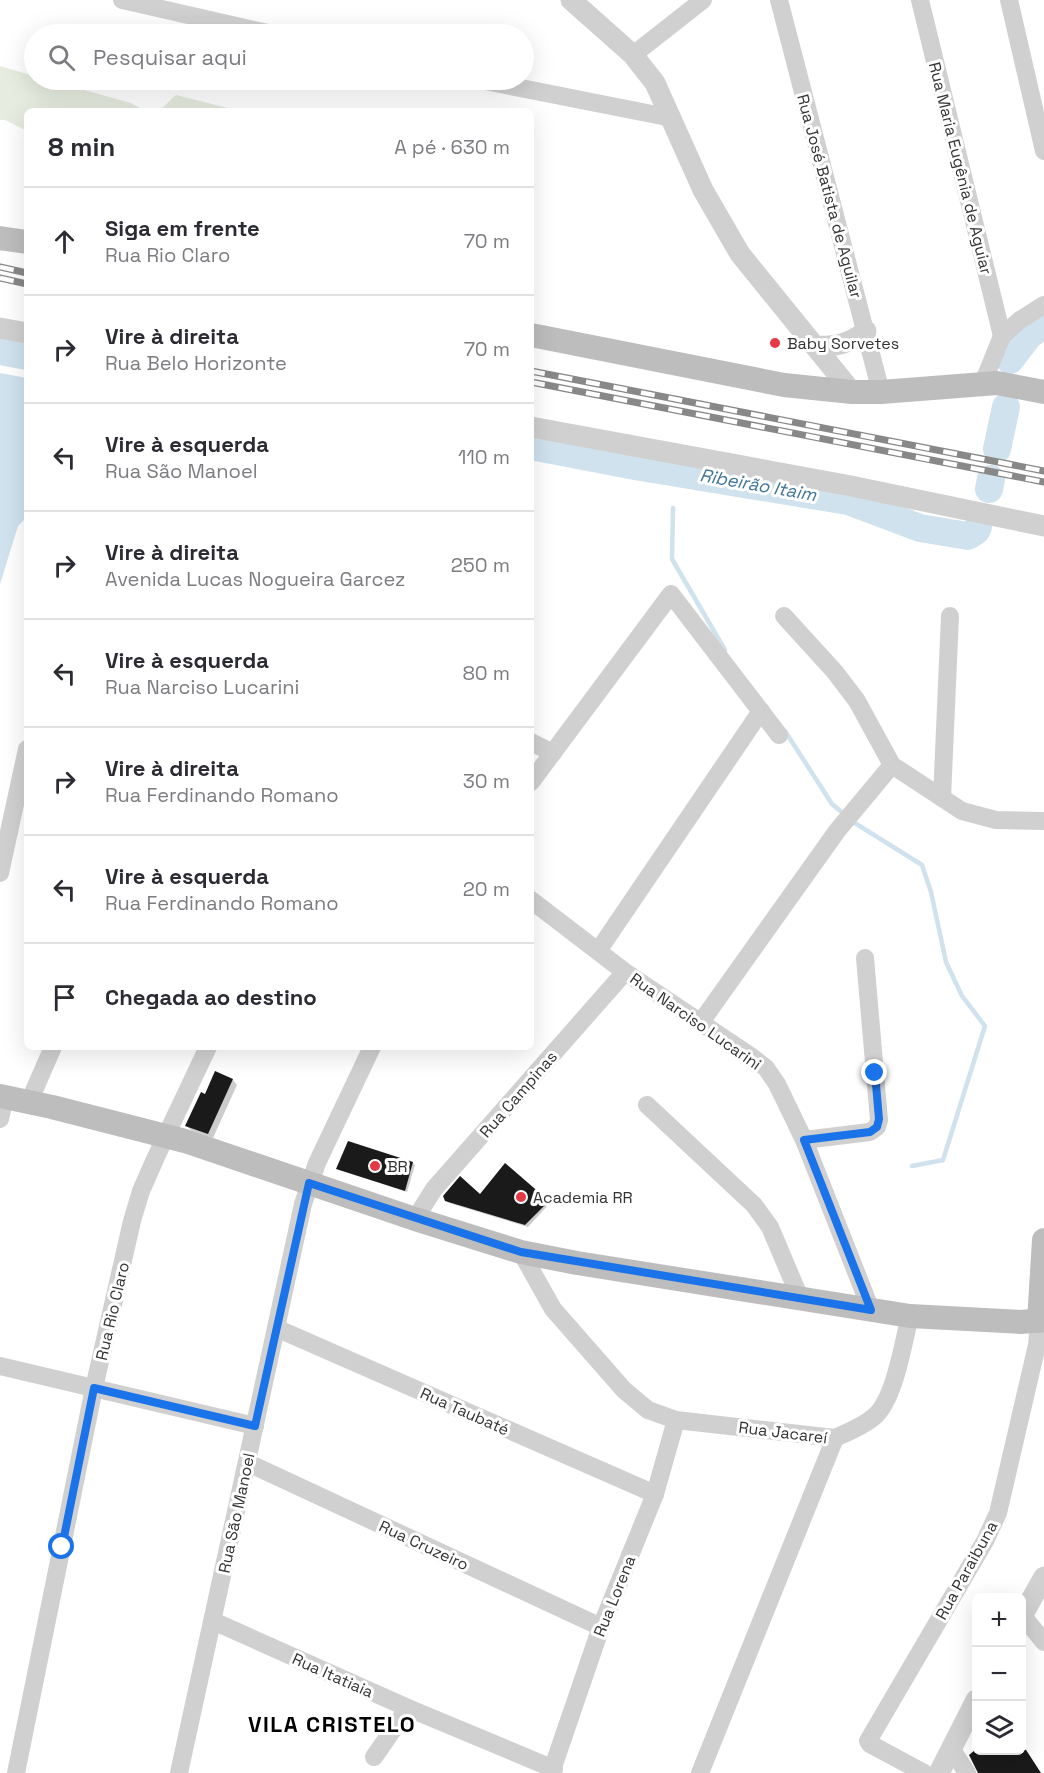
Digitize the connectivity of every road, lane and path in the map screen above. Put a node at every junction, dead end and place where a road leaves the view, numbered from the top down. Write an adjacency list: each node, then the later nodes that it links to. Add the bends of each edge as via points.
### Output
1 (122, 0): 7 (street)
2 (571, 0): 8 (street)
3 (703, 0): 8 (street)
4 (779, 0): 16 (street, Rua José Batista de Aguilar)
5 (920, 0): 19 (street, Rua Maria Eugênia de Aguiar)
6 (1009, 0): 11 (street)
7 (228, 24)
8 (633, 55): 10 (street, via 655,83)
9 (531, 90): 10 (street)
10 (672, 118): 20 (street, via 703,190 734,245)
11 (1044, 151)
12 (0, 238): 13 (main road)
13 (24, 242)
14 (1044, 304): 19 (street)
15 (0, 328): 17 (street)
16 (866, 331): 20 (street, via 833,347); 24 (street, Rua José Batista de Aguilar)
17 (24, 332)
18 (534, 336): 23 (main road, via 784,385)
19 (1002, 336): 21 (street)
20 (815, 346): 23 (street)
21 (990, 383): 22 (main road); 24 (main road)
22 (1033, 390)
23 (852, 392): 24 (main road)
24 (882, 392)
25 (534, 428): 26 (street)
26 (1044, 526)
27 (784, 616): 33 (street, via 836,672 857,701)
28 (950, 616): 36 (street)
29 (760, 711): 30 (street); 32 (street, via 671,594); 40 (street)
30 (779, 735)
31 (534, 744): 32 (street)
32 (553, 753): 35 (street)
33 (892, 765): 36 (street); 43 (street, via 837,831)
34 (24, 775): 38 (street)
35 (534, 778)
36 (942, 798): 37 (street, via 962,811 996,820)
37 (1044, 821)
38 (0, 873)
39 (534, 902): 40 (street, Rua Narciso Lucarini)
40 (598, 951): 42 (street, Rua Narciso Lucarini)
41 (865, 958): 51 (street, via 877,1127 870,1132)
42 (625, 972): 43 (street, Rua Narciso Lucarini); 53 (street, Rua Campinas, via 434,1189)
43 (701, 1022): 51 (street, Rua Narciso Lucarini, via 766,1068)
44 (52, 1050): 47 (street)
45 (207, 1050): 50 (street, Rua Rio Claro)
46 (371, 1050): 52 (street, Rua São Manoel)
47 (29, 1102): 48 (main road); 50 (main road)
48 (2, 1104)
49 (647, 1105): 56 (street, via 753,1205 770,1227)
50 (166, 1135): 52 (main road); 62 (street, Rua Rio Claro, via 132,1221)
51 (804, 1140): 57 (street, Rua Narciso Lucarini)
52 (309, 1183): 53 (main road); 60 (street, Rua São Manoel)
53 (415, 1219): 55 (main road)
54 (1044, 1240): 59 (main road)
55 (521, 1252): 56 (main road); 63 (street, Rua Jacareí, via 553,1309 624,1390 648,1410)
56 (800, 1298): 57 (main road)
57 (871, 1310): 58 (main road)
58 (910, 1316): 59 (main road); 65 (street, via 885,1405 864,1424)
59 (1042, 1321): 82 (street, Rua Paraibuna, via 998,1513 868,1741)
60 (276, 1328): 64 (street, Rua São Manoel); 67 (street, Rua Taubaté)
61 (0, 1366): 62 (street)
62 (94, 1388): 64 (street); 79 (street, Rua Rio Claro)
63 (676, 1420): 65 (street, Rua Jacareí); 67 (street, Rua Lorena)
64 (255, 1426): 66 (street, Rua São Manoel)
65 (835, 1438): 81 (street, Rua Jacareí)
66 (248, 1463): 71 (street, Rua São Manoel); 72 (street, Rua Cruzeiro)
67 (655, 1494): 72 (street, Rua Lorena)
68 (1044, 1577): 69 (street)
69 (1026, 1608)
70 (1026, 1620): 73 (street)
71 (213, 1621): 75 (street, Rua Itatiaia); 80 (street, Rua São Manoel)
72 (601, 1627): 78 (street, Rua Lorena)
73 (1044, 1642)
74 (975, 1701): 76 (street)
75 (408, 1708): 77 (street); 78 (street, Rua Itatiaia)
76 (951, 1748): 83 (street); 84 (street)
77 (374, 1757)
78 (553, 1771)
79 (16, 1773)
80 (179, 1773)
81 (699, 1773)
82 (924, 1773)
83 (939, 1773)
84 (967, 1773)

